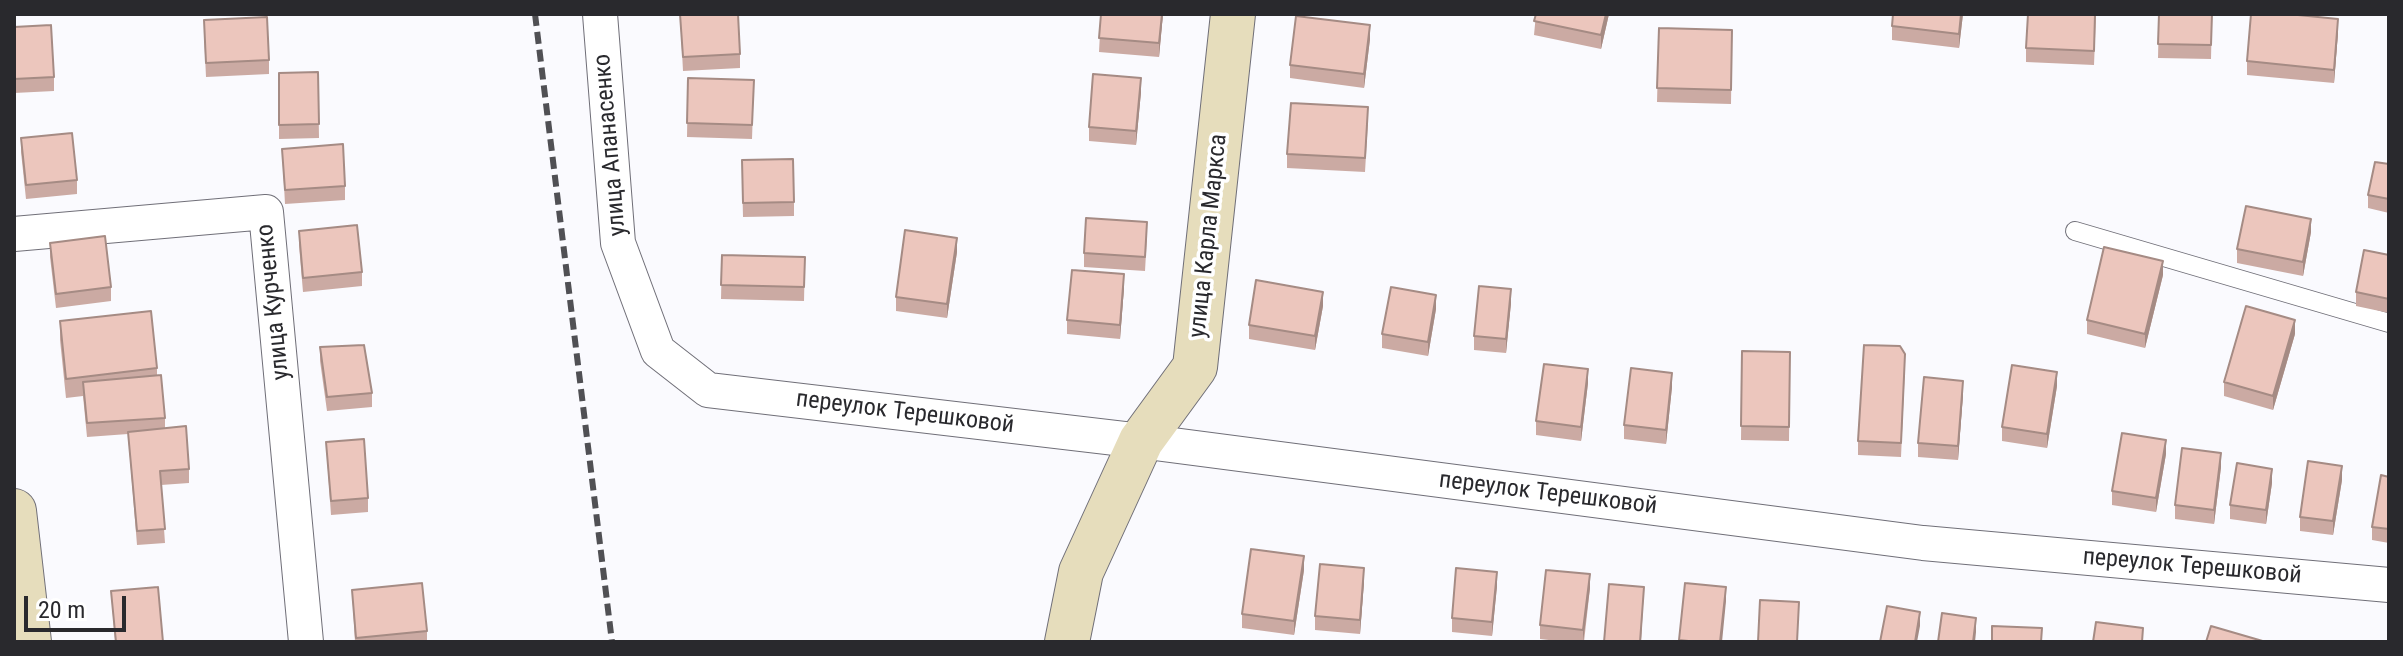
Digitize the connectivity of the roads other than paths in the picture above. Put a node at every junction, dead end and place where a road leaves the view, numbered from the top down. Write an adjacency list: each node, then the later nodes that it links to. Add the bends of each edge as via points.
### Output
1 (600, 14): 6 (street, улица Апанасенко, via 618,243 658,351)
2 (1233, 14): 7 (street, улица Карла Маркса, via 1195,367)
3 (2075, 231): 5 (lane)
4 (14, 234): 11 (street, улица Курченко, via 266,212)
5 (2389, 323)
6 (708, 390): 7 (street, переулок Терешковой)
7 (1141, 441): 9 (street, переулок Терешковой, via 1923,543); 12 (street, улица Карла Маркса, via 1081,572)
8 (14, 511): 10 (street)
9 (2389, 585)
10 (29, 642)
11 (306, 642)
12 (1067, 642)

